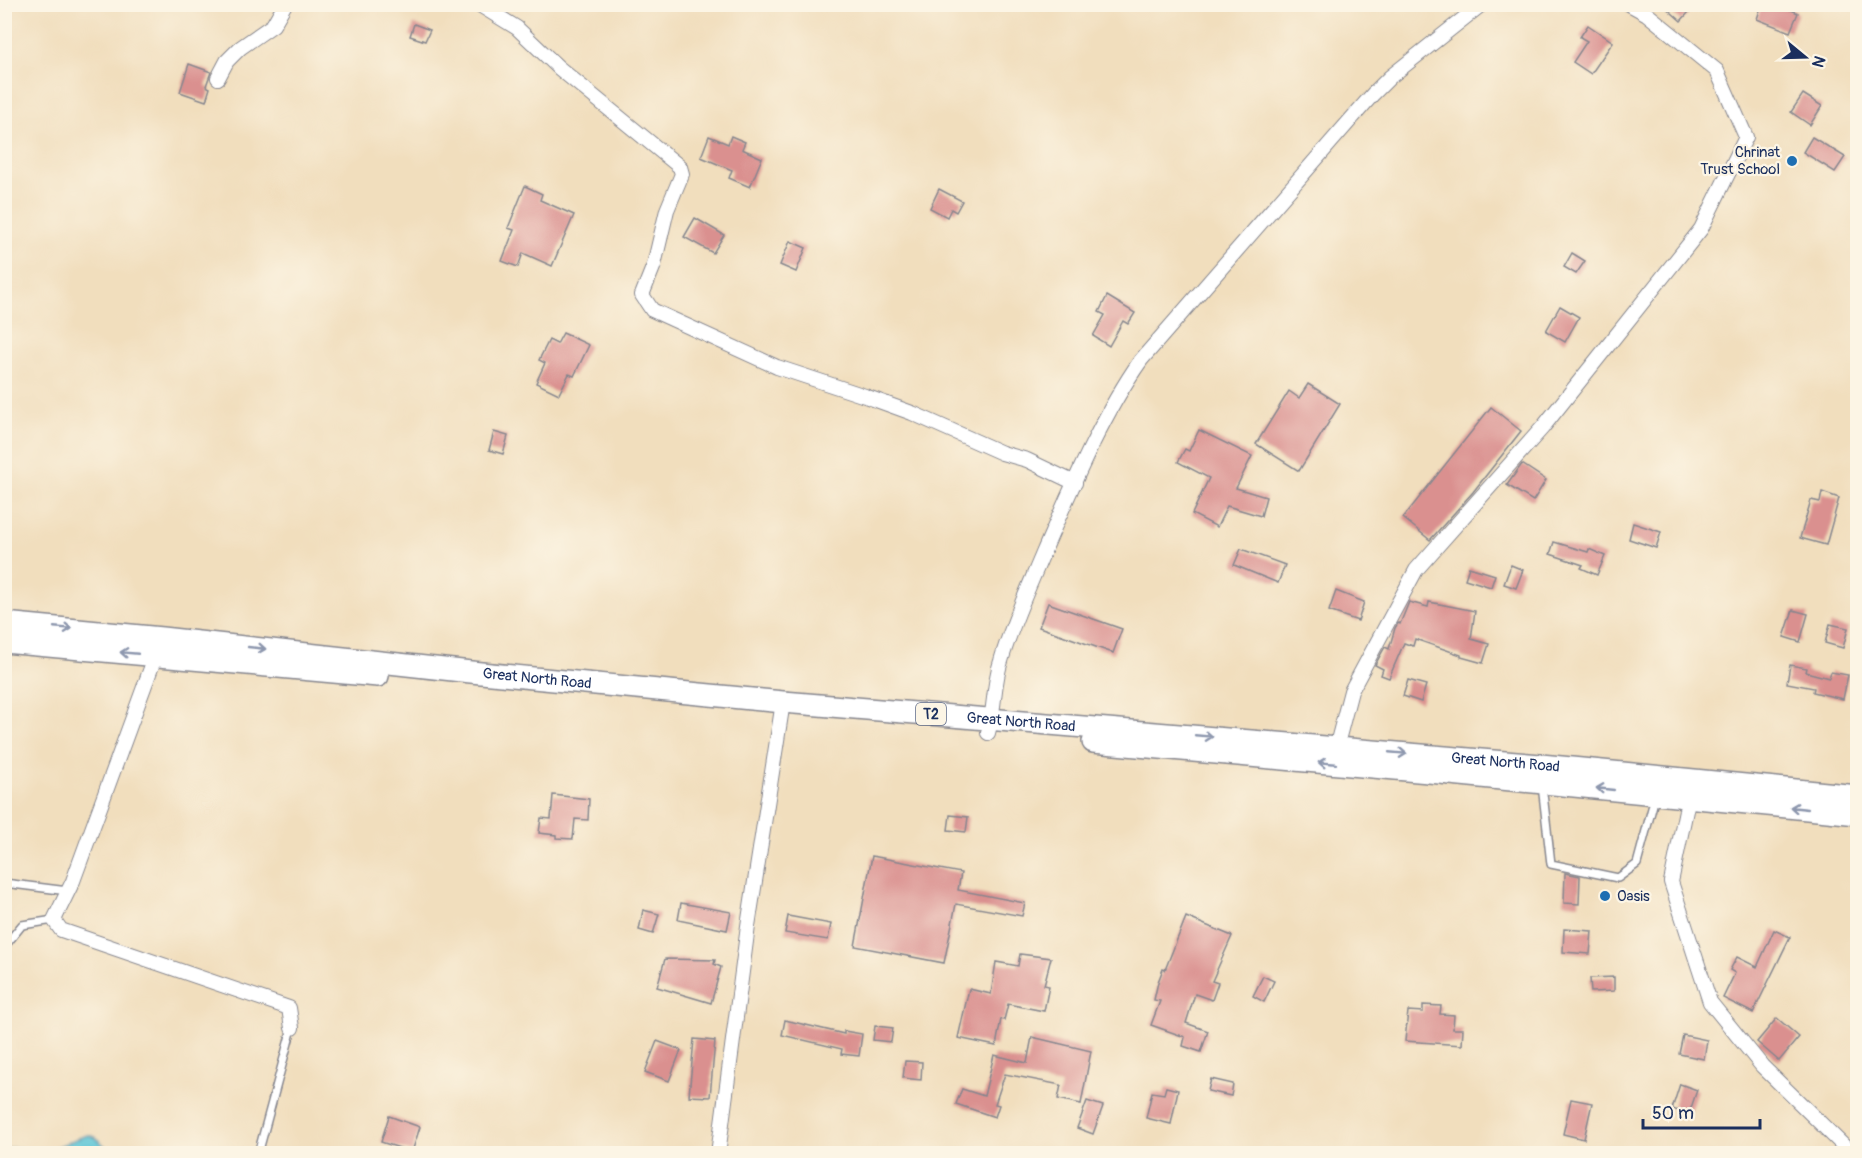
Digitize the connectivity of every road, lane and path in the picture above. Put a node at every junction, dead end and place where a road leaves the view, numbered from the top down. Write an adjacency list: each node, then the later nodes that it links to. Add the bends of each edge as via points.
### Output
1 (285, 4): 5 (street, via 273,25 240,48)
2 (478, 4): 6 (street, via 517,28 559,68 680,167 682,174 642,295 652,310 777,368 912,413)
3 (1482, 4): 6 (street, via 1373,93 1157,342 1125,384)
4 (1629, 4): 12 (street, via 1717,71 1746,137 1701,229 1543,427 1416,570 1351,691)
5 (218, 78)
6 (1075, 483): 11 (street, via 1012,628 995,683)
7 (4, 623): 9 (highway, Great North Road / T2, one-way to 9)
8 (4, 642): 9 (highway, Great North Road / T2, one-way to 8)
9 (159, 647): 10 (highway, Great North Road / T2, via 471,672); 19 (street)
10 (782, 708): 11 (highway, Great North Road / T2); 24 (street)
11 (990, 726): 12 (highway, Great North Road / T2, one-way to 12); 13 (highway, Great North Road / T2, one-way to 11)
12 (1336, 748): 13 (highway, Great North Road / T2, one-way to 13)
13 (1541, 774): 14 (highway, Great North Road / T2); 14 (lane, via 1551,864 1618,878 1637,864)
14 (1658, 785): 15 (highway, Great North Road / T2)
15 (1691, 789): 16 (highway, Great North Road / T2); 17 (highway, Great North Road / T2, one-way to 15); 25 (street, via 1671,882 1710,1002 1762,1066)
16 (1857, 796)
17 (1857, 814)
18 (4, 883): 19 (lane)
19 (68, 891): 20 (street)
20 (54, 920): 21 (lane, via 22,925); 22 (street, via 61,930 289,1008)
21 (4, 947)
22 (292, 1028): 23 (lane)
23 (258, 1154)
24 (718, 1154)
25 (1852, 1154)

